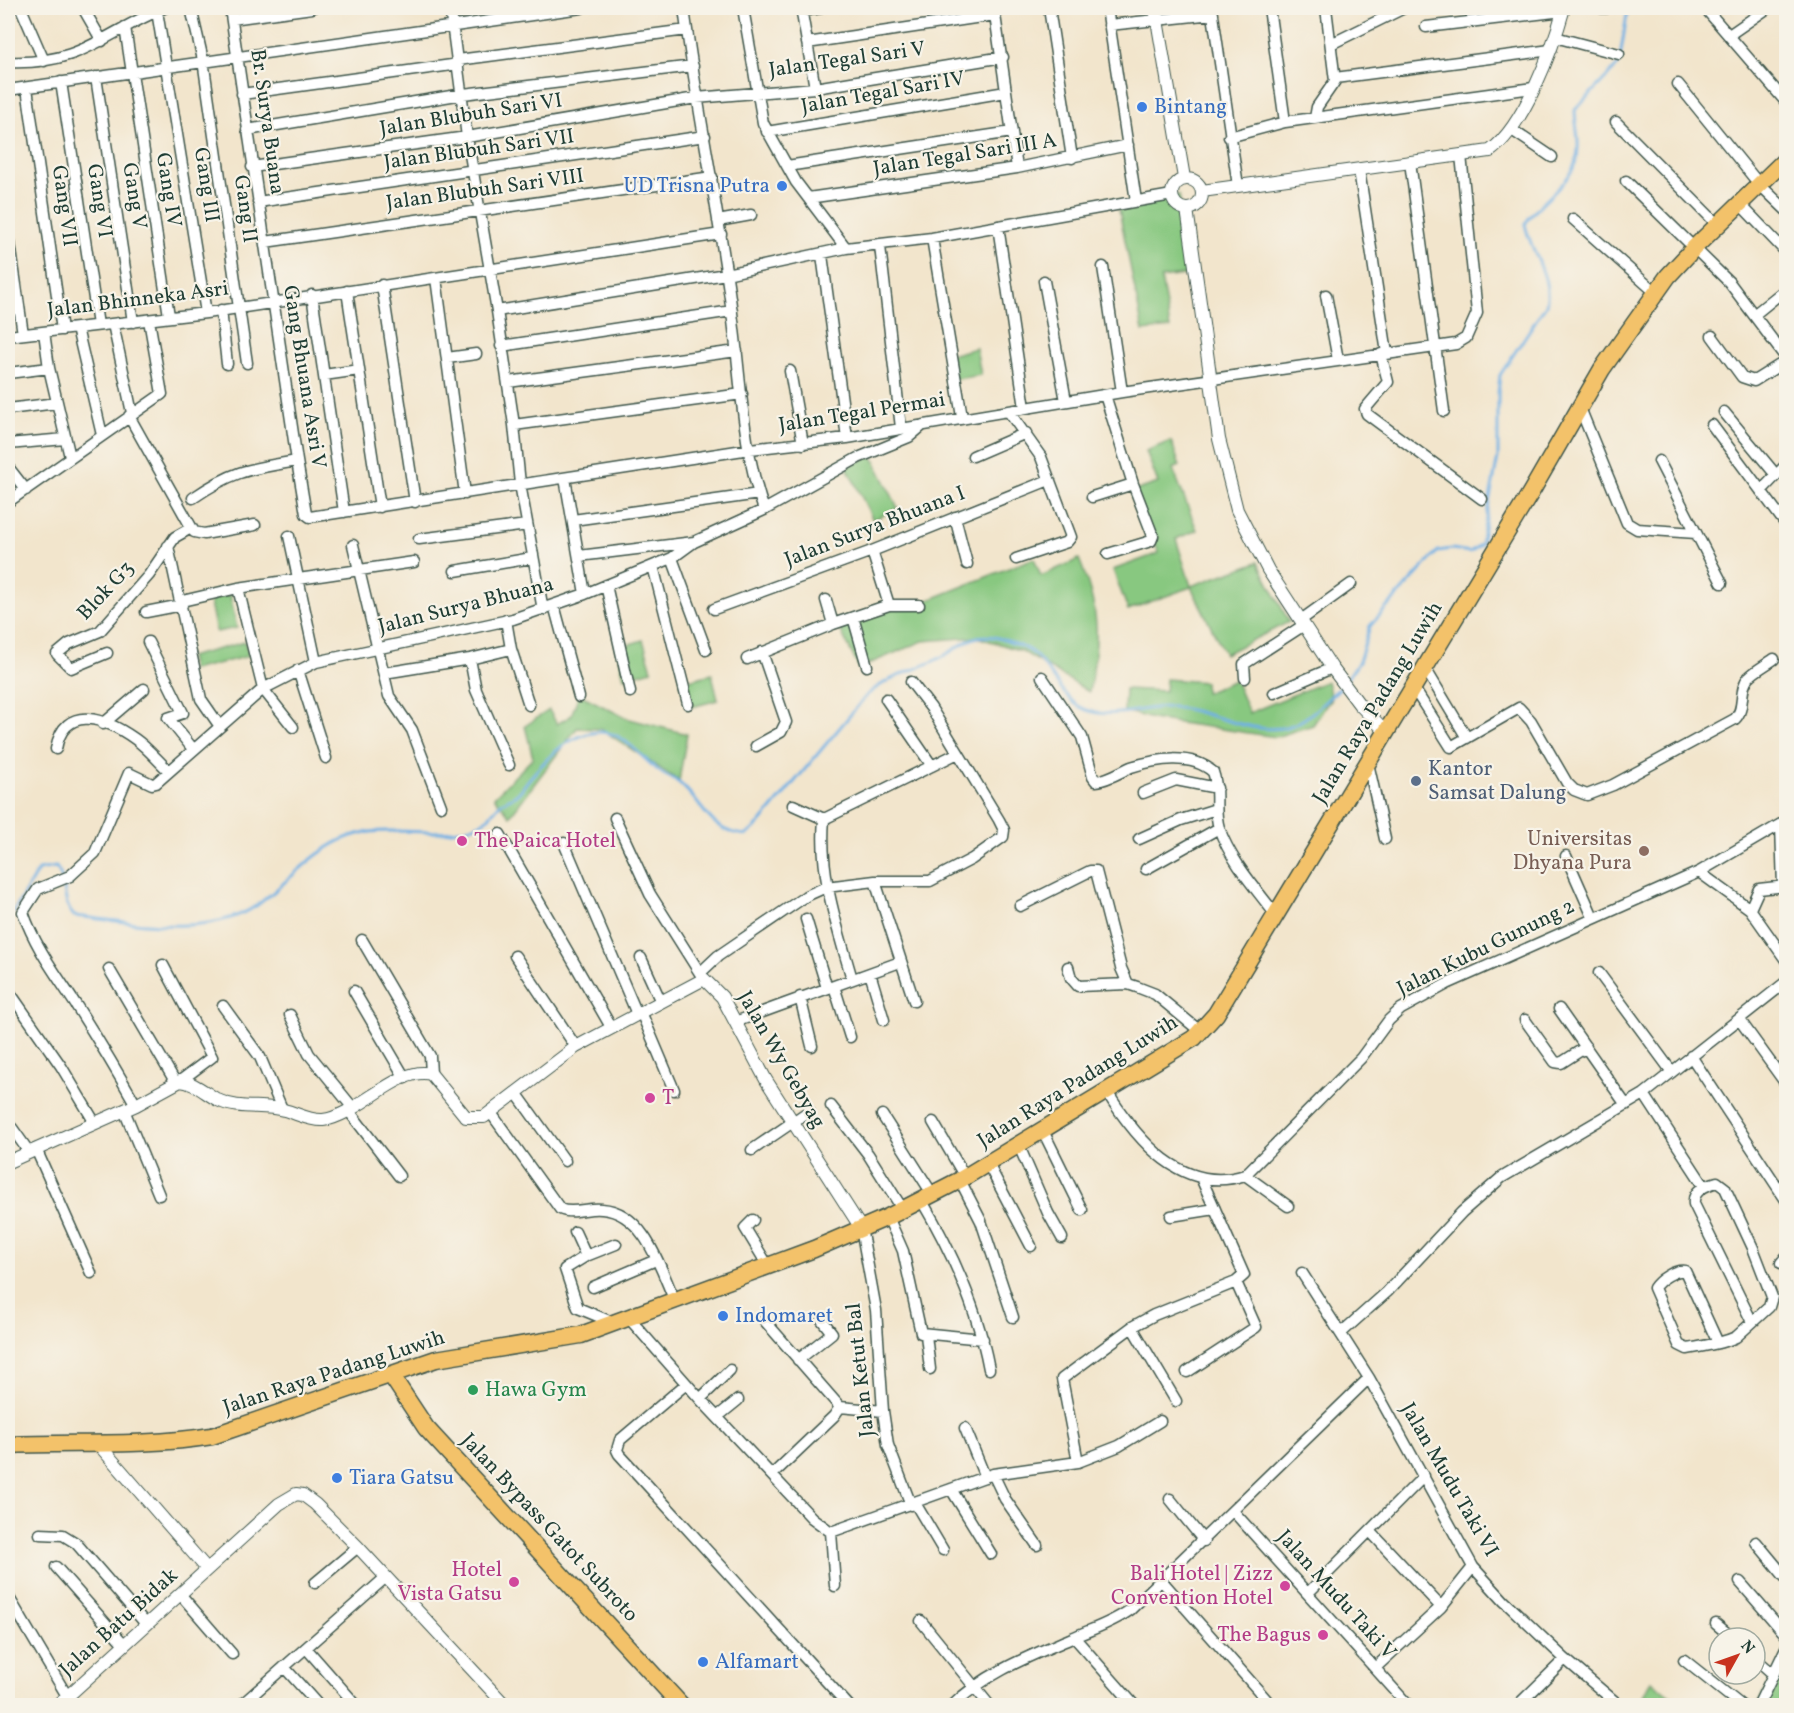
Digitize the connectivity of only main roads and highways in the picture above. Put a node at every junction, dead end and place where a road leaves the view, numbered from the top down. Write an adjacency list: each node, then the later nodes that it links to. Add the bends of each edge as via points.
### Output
1 (1786, 159): 2 (main road, Jalan Raya Padang Luwih, via 1695,246 1655,292 1602,369 1368,763 1216,1014 1201,1032 1019,1146 896,1214 581,1335 436,1359)
2 (391, 1375): 3 (main road, Jalan Raya Padang Luwih, via 212,1436 99,1445); 4 (main road, Jalan Bypass Gatot Subroto, via 426,1428)
3 (8, 1445)
4 (682, 1706)

